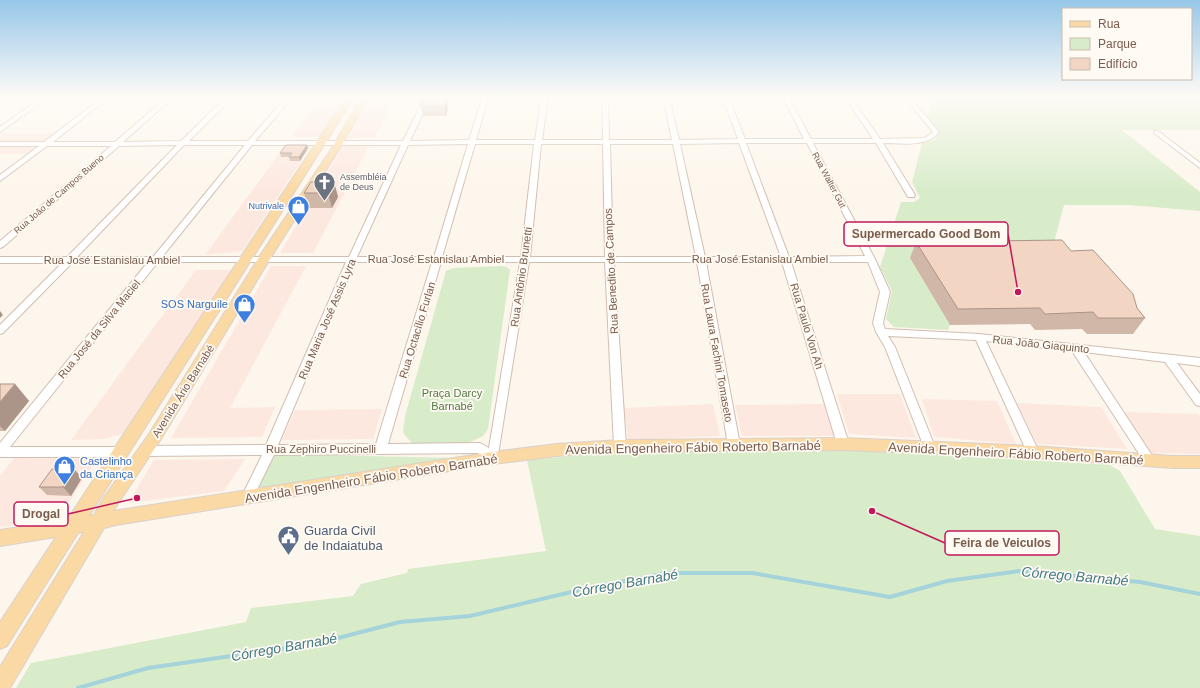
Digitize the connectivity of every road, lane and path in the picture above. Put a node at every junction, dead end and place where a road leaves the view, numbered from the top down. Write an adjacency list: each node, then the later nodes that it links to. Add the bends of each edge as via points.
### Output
1 (67, 128): 31 (street)
2 (134, 128): 26 (street, Rua João de Campos Bueno)
3 (198, 128): 27 (street)
4 (263, 128): 23 (street, Rua José da Silva Maciel)
5 (331, 128): 28 (main road, Avenida Ário Barnabé)
6 (347, 128): 29 (main road, Avenida Ário Barnabé)
7 (412, 128): 24 (street, Rua Maria José Assis Lyra)
8 (476, 128): 25 (street, Rua Octacílio Furlan)
9 (540, 128): 17 (street, Rua Antônio Brunetti)
10 (606, 128): 18 (street, Rua Benedito de Campos)
11 (672, 128): 19 (street, Rua Laura Fachini Tomaseto)
12 (736, 128): 20 (street, Rua Paulo Von Ah)
13 (802, 128): 21 (street, Rua Walter Gut)
14 (869, 128): 22 (street)
15 (933, 128): 22 (street, via 936,132 926,140)
16 (1156, 132): 32 (street)
17 (538, 141): 18 (street); 25 (street); 41 (street, Rua Antônio Brunetti)
18 (606, 141): 19 (street); 36 (street, Rua Benedito de Campos)
19 (674, 141): 20 (street); 42 (street, Rua Laura Fachini Tomaseto)
20 (741, 141): 21 (street); 43 (street, Rua Paulo Von Ah)
21 (809, 141): 22 (street); 44 (street, Rua Walter Gut)
22 (878, 141): 34 (street)
23 (251, 142): 27 (street); 28 (street); 37 (street, Rua José da Silva Maciel)
24 (405, 142): 25 (street); 29 (street); 39 (street, Rua Maria José Assis Lyra)
25 (472, 142): 40 (street, Rua Octacílio Furlan)
26 (117, 143): 27 (street); 31 (street); 35 (street, Rua João de Campos Bueno)
27 (183, 143): 46 (street)
28 (322, 143): 29 (street); 47 (main road, Avenida Ário Barnabé)
29 (338, 143): 38 (main road, Avenida Ário Barnabé)
30 (0, 144): 31 (street)
31 (46, 144): 33 (street)
32 (1200, 166)
33 (0, 179)
34 (911, 195)
35 (0, 245)
36 (609, 258): 41 (street, Rua José Estanislau Ambiel); 42 (street, Rua José Estanislau Ambiel); 57 (street, Rua Benedito de Campos)
37 (155, 259): 46 (street, Rua José Estanislau Ambiel); 47 (street, Rua José Estanislau Ambiel); 62 (street, Rua José da Silva Maciel)
38 (264, 259): 39 (street, Rua José Estanislau Ambiel); 47 (street, Rua José Estanislau Ambiel); 61 (main road, Avenida Ário Barnabé)
39 (352, 259): 40 (street, Rua José Estanislau Ambiel); 60 (street, Rua Maria José Assis Lyra)
40 (438, 259): 41 (street, Rua José Estanislau Ambiel); 59 (street, Rua Octacílio Furlan)
41 (524, 259): 65 (street, Rua Antônio Brunetti)
42 (701, 259): 43 (street, Rua José Estanislau Ambiel); 56 (street, Rua Laura Fachini Tomaseto)
43 (786, 259): 44 (street, Rua José Estanislau Ambiel); 55 (street, Rua Paulo Von Ah)
44 (871, 259): 49 (street, Rua Walter Gut, via 885,292 878,323)
45 (0, 260): 46 (street, Rua José Estanislau Ambiel)
46 (69, 260): 48 (street)
47 (244, 260): 63 (main road, Avenida Ário Barnabé)
48 (0, 331)
49 (881, 332): 50 (street, Rua João Giaquinto); 58 (street, via 890,347)
50 (979, 337): 51 (street, Rua João Giaquinto); 64 (street)
51 (1075, 347): 52 (street, Rua João Giaquinto); 66 (street)
52 (1168, 358): 53 (street, Rua João Giaquinto); 54 (street)
53 (1200, 362)
54 (1200, 402)
55 (843, 444): 56 (main road, Avenida Engenheiro Fábio Roberto Barnabé); 58 (main road, Avenida Engenheiro Fábio Roberto Barnabé)
56 (734, 445): 57 (main road, Avenida Engenheiro Fábio Roberto Barnabé)
57 (620, 446): 65 (main road, Avenida Engenheiro Fábio Roberto Barnabé)
58 (929, 447): 64 (main road, Avenida Engenheiro Fábio Roberto Barnabé)
59 (381, 448): 60 (street, Rua Zephiro Puccinelli); 65 (street, Rua Zephiro Puccinelli, via 480,448)
60 (271, 449): 61 (street, Rua Zephiro Puccinelli); 70 (street, Rua Maria José Assis Lyra)
61 (145, 451): 71 (main road, Avenida Ário Barnabé)
62 (0, 452): 63 (street)
63 (121, 452): 72 (main road, Avenida Ário Barnabé)
64 (1034, 452): 66 (main road, Avenida Engenheiro Fábio Roberto Barnabé)
65 (493, 458): 70 (main road, Avenida Engenheiro Fábio Roberto Barnabé)
66 (1149, 460): 67 (main road, Avenida Engenheiro Fábio Roberto Barnabé)
67 (1173, 462): 68 (main road, Avenida Engenheiro Fábio Roberto Barnabé); 69 (main road)
68 (1200, 462)
69 (1200, 469)
70 (247, 498): 71 (main road, Avenida Engenheiro Fábio Roberto Barnabé)
71 (98, 522): 72 (main road, Avenida Engenheiro Fábio Roberto Barnabé); 75 (main road, Avenida Ário Barnabé)
72 (73, 527): 73 (main road, Avenida Engenheiro Fábio Roberto Barnabé); 74 (main road, Avenida Ário Barnabé)
73 (0, 538)
74 (0, 639)
75 (0, 685)

